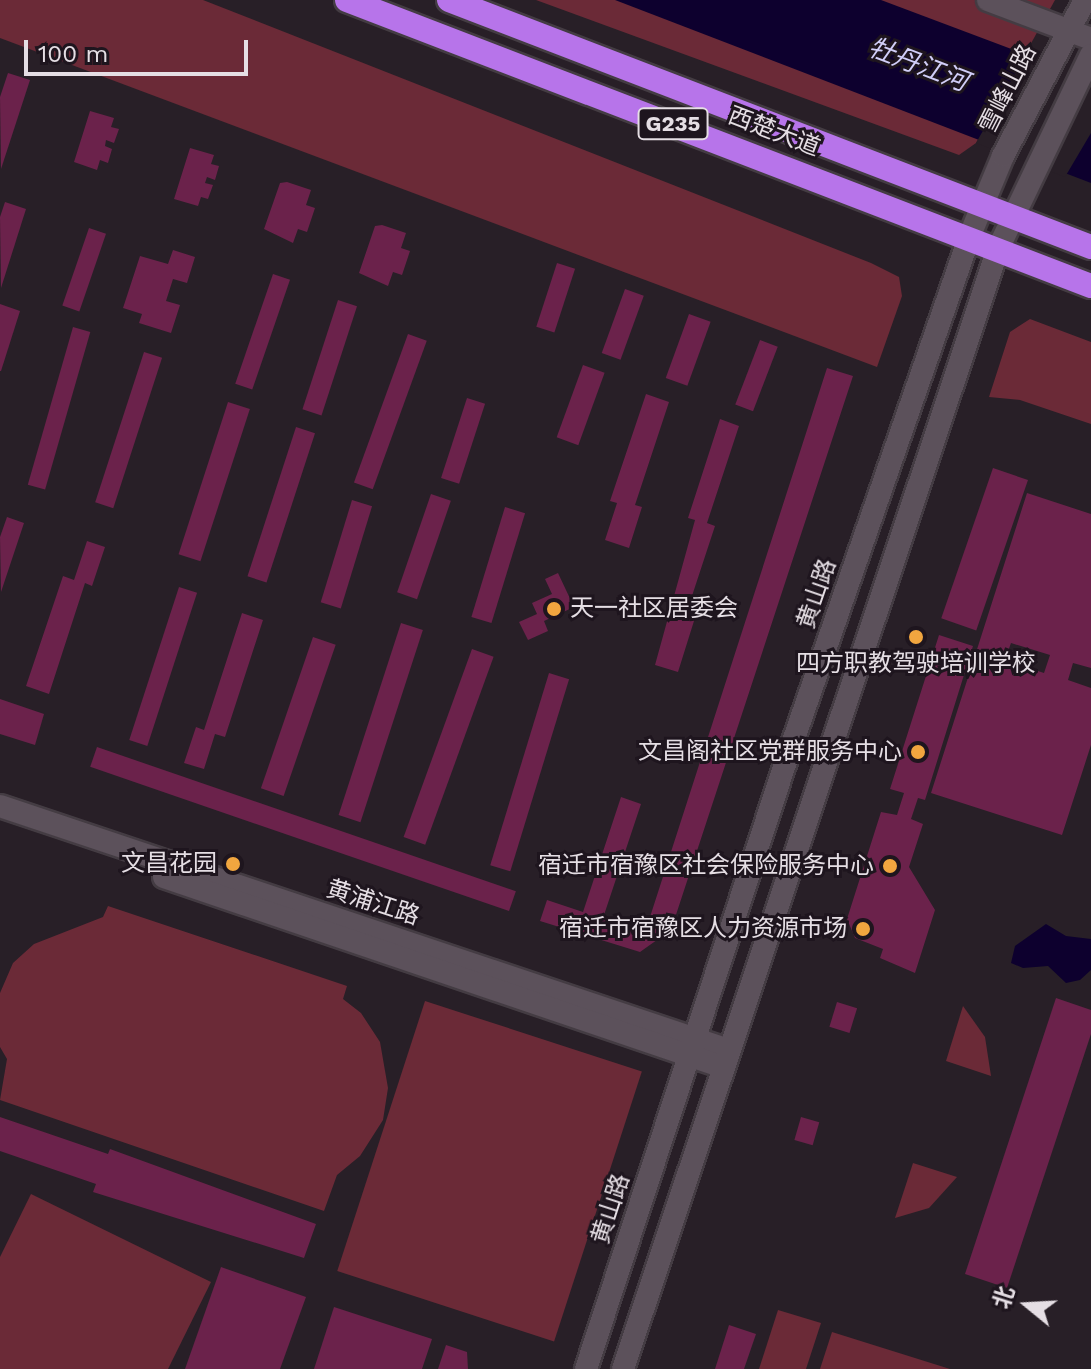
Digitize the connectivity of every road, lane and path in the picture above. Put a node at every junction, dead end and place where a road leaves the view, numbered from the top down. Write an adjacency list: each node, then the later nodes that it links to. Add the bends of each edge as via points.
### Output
1 (347, 0): 10 (highway, 西楚大道 / G235)
2 (449, 0): 8 (highway, 西楚大道 / G235)
3 (988, 0): 5 (main road)
4 (1085, 0): 5 (main road, 雪峰山路)
5 (1068, 29): 6 (main road); 8 (main road, 雪峰山路)
6 (1091, 39)
7 (1088, 60): 9 (main road)
8 (982, 202): 9 (highway, G235); 10 (main road, 黄山路)
9 (1012, 217): 11 (highway); 12 (main road)
10 (970, 235): 12 (highway, 西楚大道 / G235); 16 (main road, 黄山路)
11 (1091, 247)
12 (998, 249): 13 (highway, 西楚大道); 17 (main road)
13 (1091, 286)
14 (0, 806): 16 (main road, 黄浦江路)
15 (0, 821): 16 (main road, 黄浦江路)
16 (692, 1047): 17 (main road, 黄浦江路); 18 (main road, 黄山路)
17 (726, 1058): 19 (main road)
18 (586, 1369)
19 (623, 1369)

